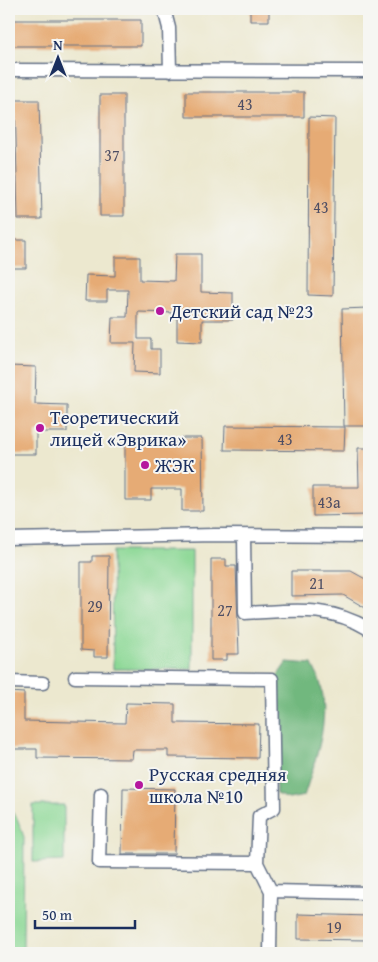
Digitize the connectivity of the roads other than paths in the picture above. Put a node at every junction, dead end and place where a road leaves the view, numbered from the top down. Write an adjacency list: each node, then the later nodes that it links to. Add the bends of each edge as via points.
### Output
1 (164, 9): 3 (street, via 169,28)
2 (9, 70): 3 (street)
3 (170, 71): 4 (street)
4 (369, 71)
5 (244, 536): 6 (street); 7 (street); 8 (street, via 245,614 317,610)
6 (369, 536)
7 (9, 539)
8 (369, 629)
9 (74, 677): 13 (street, via 272,679 274,808 259,816)
10 (9, 682): 11 (street)
11 (43, 683)
12 (101, 794): 13 (street, via 99,862)
13 (257, 863): 14 (street)
14 (271, 891): 15 (street); 16 (street)
15 (369, 893)
16 (270, 953)

